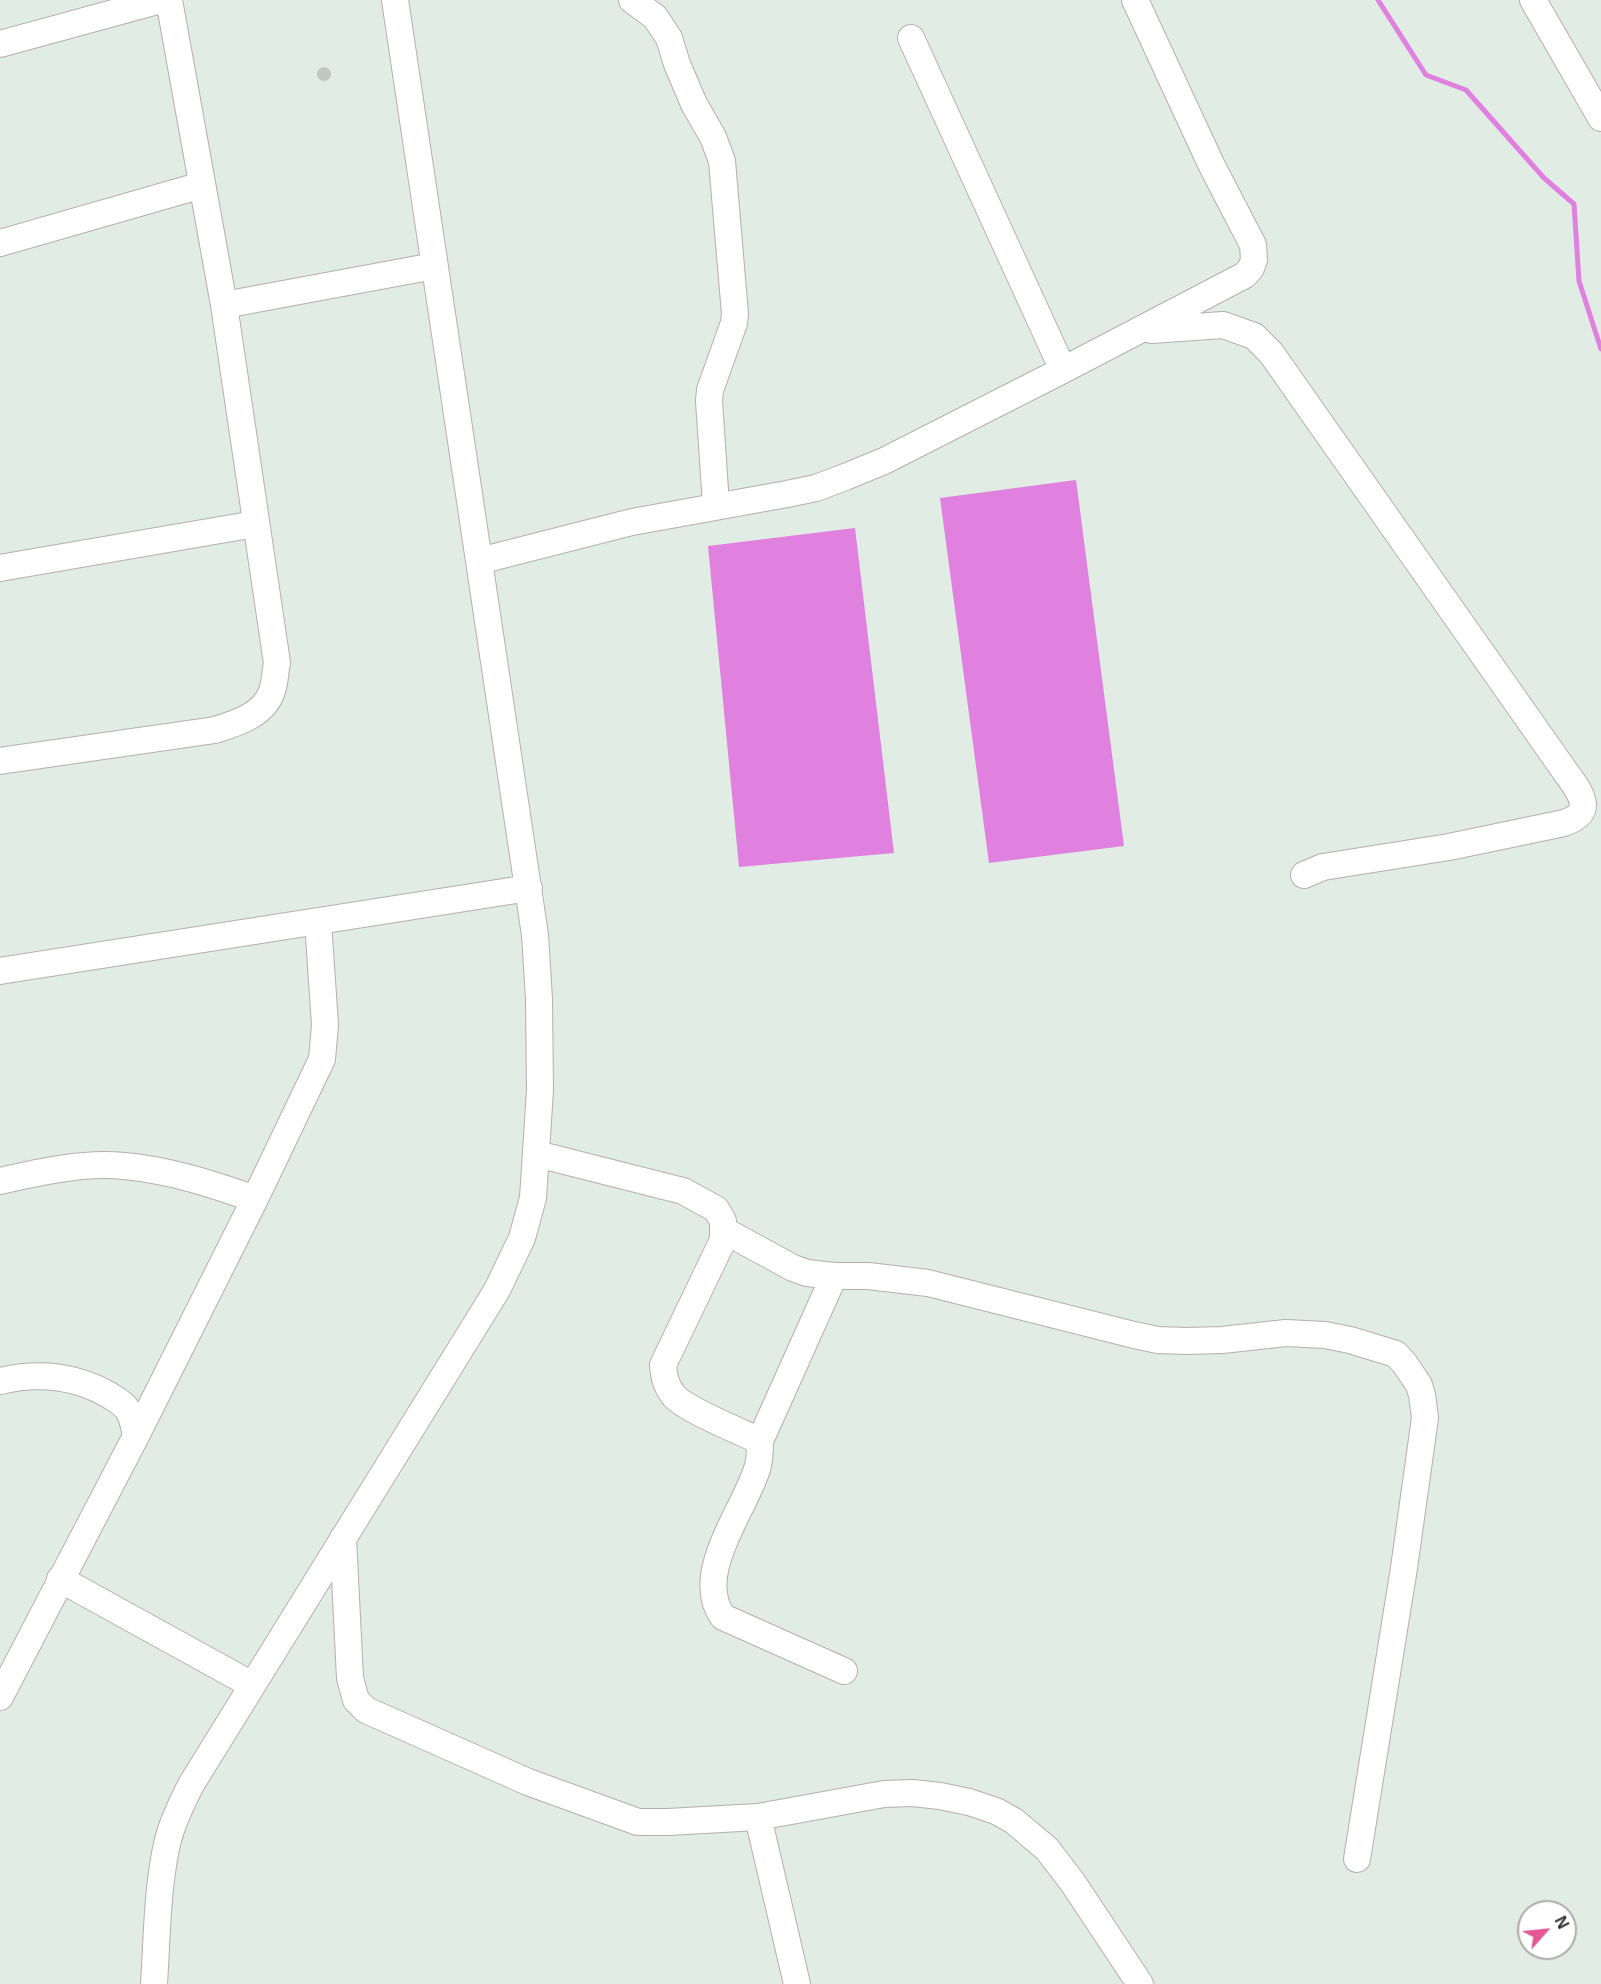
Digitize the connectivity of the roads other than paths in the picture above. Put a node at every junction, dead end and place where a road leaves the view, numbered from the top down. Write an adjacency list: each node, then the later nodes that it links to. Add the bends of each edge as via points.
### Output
1 (161, 0): 8 (street)
2 (169, 0): 10 (street)
3 (395, 0): 12 (street)
4 (632, 0): 16 (street, via 655,17 669,38 685,82 723,161 735,314 710,390)
5 (1135, 0): 14 (street, via 1254,252 1251,268 1245,274)
6 (1533, 0): 9 (street)
7 (911, 38): 15 (street)
8 (0, 44)
9 (1601, 118)
10 (202, 185): 11 (street); 13 (street)
11 (0, 243)
12 (434, 266): 13 (street); 18 (street)
13 (224, 305): 17 (street)
14 (1138, 331): 15 (street); 21 (street, via 1223,325 1254,336 1271,353 1583,799 1582,813 1564,823 1323,867)
15 (1063, 370): 16 (street, via 845,477 816,488)
16 (716, 506): 18 (street, via 590,532)
17 (255, 524): 19 (street); 20 (street, via 277,663 272,692 258,711 215,730)
18 (479, 561): 22 (street)
19 (0, 568)
20 (0, 761)
21 (1304, 875)
22 (529, 888): 23 (street); 25 (street, via 539,999)
23 (318, 922): 24 (street); 27 (street, via 325,1025 322,1059)
24 (0, 971)
25 (537, 1154): 28 (street, via 683,1191 716,1209); 33 (street, via 533,1198 525,1228 496,1290)
26 (0, 1181): 27 (street, via 96,1165 123,1166 203,1181)
27 (255, 1199): 31 (street)
28 (724, 1231): 29 (street, via 793,1268); 32 (street, via 663,1365 664,1378 675,1398 688,1407)
29 (834, 1276): 32 (street); 39 (street, via 868,1275 928,1283 1158,1340 1222,1340 1286,1333 1325,1335 1396,1354 1405,1364 1422,1395 1425,1418)
30 (0, 1381): 31 (street, via 50,1376 100,1390 127,1409)
31 (136, 1436): 34 (street)
32 (760, 1442): 35 (street, via 757,1469 718,1559 713,1579 714,1600 723,1617)
33 (343, 1538): 36 (street); 38 (street, via 350,1678 356,1701 366,1710 528,1782 638,1822)
34 (60, 1579): 36 (street); 37 (street)
35 (844, 1671)
36 (252, 1685): 40 (street, via 192,1783 167,1843)
37 (0, 1697)
38 (758, 1817): 41 (street); 42 (street, via 913,1792 996,1811 1047,1849)
39 (1357, 1859)
40 (154, 1984)
41 (797, 1984)
42 (1140, 1984)

